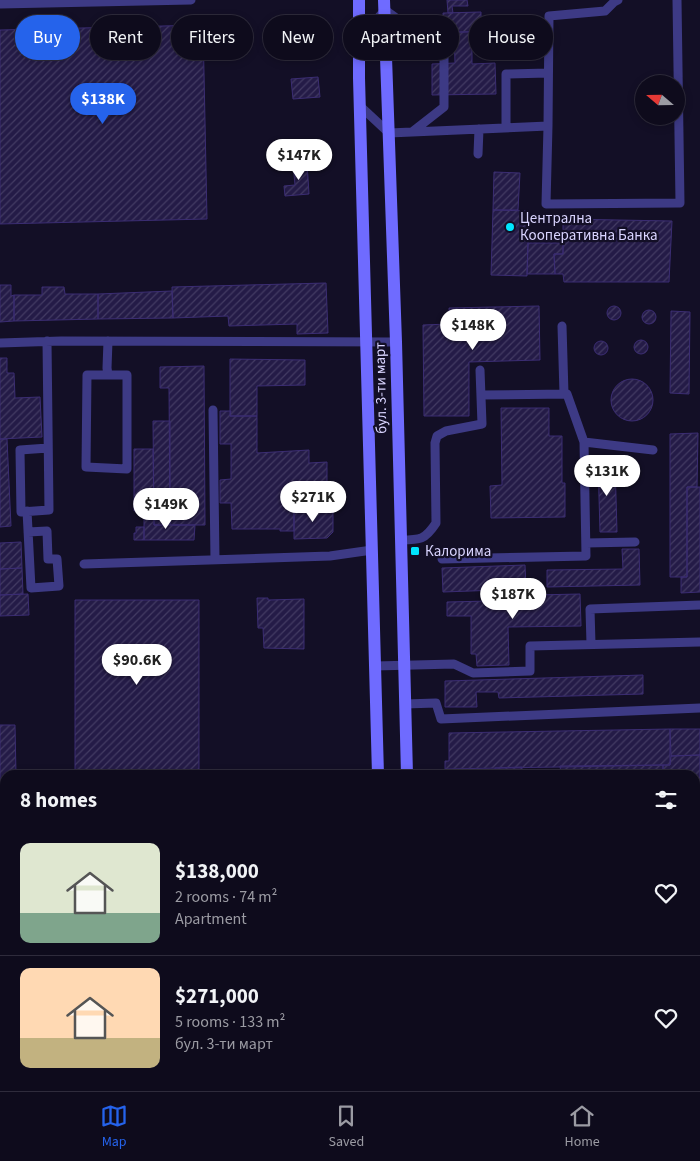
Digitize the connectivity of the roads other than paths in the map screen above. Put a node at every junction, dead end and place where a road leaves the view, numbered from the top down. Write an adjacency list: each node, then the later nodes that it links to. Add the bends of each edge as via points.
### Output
1 (144, 0): 2 (lane); 6 (lane)
2 (191, 0)
3 (359, 0): 8 (main road, бул. 3-ти март)
4 (618, 0): 10 (lane, via 605,11 549,16)
5 (677, 0): 12 (lane, via 680,203 546,204)
6 (0, 4)
7 (384, 5): 15 (lane, via 444,53 444,107); 16 (main road, бул. 3-ти март)
8 (359, 15)
9 (359, 60): 11 (main road, бул. 3-ти март)
10 (548, 73): 12 (lane); 13 (lane, via 506,74)
11 (360, 106): 16 (lane); 21 (main road, бул. 3-ти март)
12 (548, 126): 13 (lane)
13 (506, 128): 14 (lane)
14 (479, 129): 15 (lane); 17 (lane)
15 (412, 132): 16 (lane)
16 (389, 133): 22 (main road, бул. 3-ти март)
17 (478, 154)
18 (562, 326): 26 (lane)
19 (47, 341): 20 (lane); 23 (lane); 30 (lane)
20 (108, 341): 21 (lane); 25 (lane)
21 (366, 342): 22 (lane); 37 (main road, бул. 3-ти март)
22 (396, 342): 34 (main road, бул. 3-ти март)
23 (0, 344)
24 (480, 370): 27 (lane)
25 (108, 375): 25 (lane, via 127,375 127,469 86,467 87,375)
26 (564, 394): 27 (lane); 29 (lane, via 567,394)
27 (481, 395): 34 (lane, via 482,424 446,431 437,436 436,523 421,540)
28 (213, 410): 39 (lane)
29 (584, 442): 31 (lane); 36 (lane)
30 (48, 448): 32 (lane, via 49,510); 32 (lane, via 20,450 21,512)
31 (653, 450)
32 (27, 511): 33 (lane)
33 (28, 532): 33 (lane, via 31,588 59,586 57,558 48,559 47,531)
34 (401, 540): 44 (main road, бул. 3-ти март)
35 (636, 542): 36 (lane)
36 (586, 543): 38 (lane, via 586,556)
37 (372, 550): 39 (lane, via 330,556); 45 (main road, бул. 3-ти март)
38 (442, 559)
39 (215, 560): 40 (lane)
40 (84, 564)
41 (700, 605): 43 (lane, via 590,609)
42 (700, 642): 43 (lane)
43 (591, 644): 44 (lane, via 530,646 530,671 473,673 454,664)
44 (404, 665): 45 (lane); 46 (main road, бул. 3-ти март)
45 (375, 666): 48 (main road, бул. 3-ти март)
46 (405, 704): 47 (lane, via 436,703 441,719); 49 (main road, бул. 3-ти март)
47 (700, 708)
48 (378, 770)
49 (407, 770)

